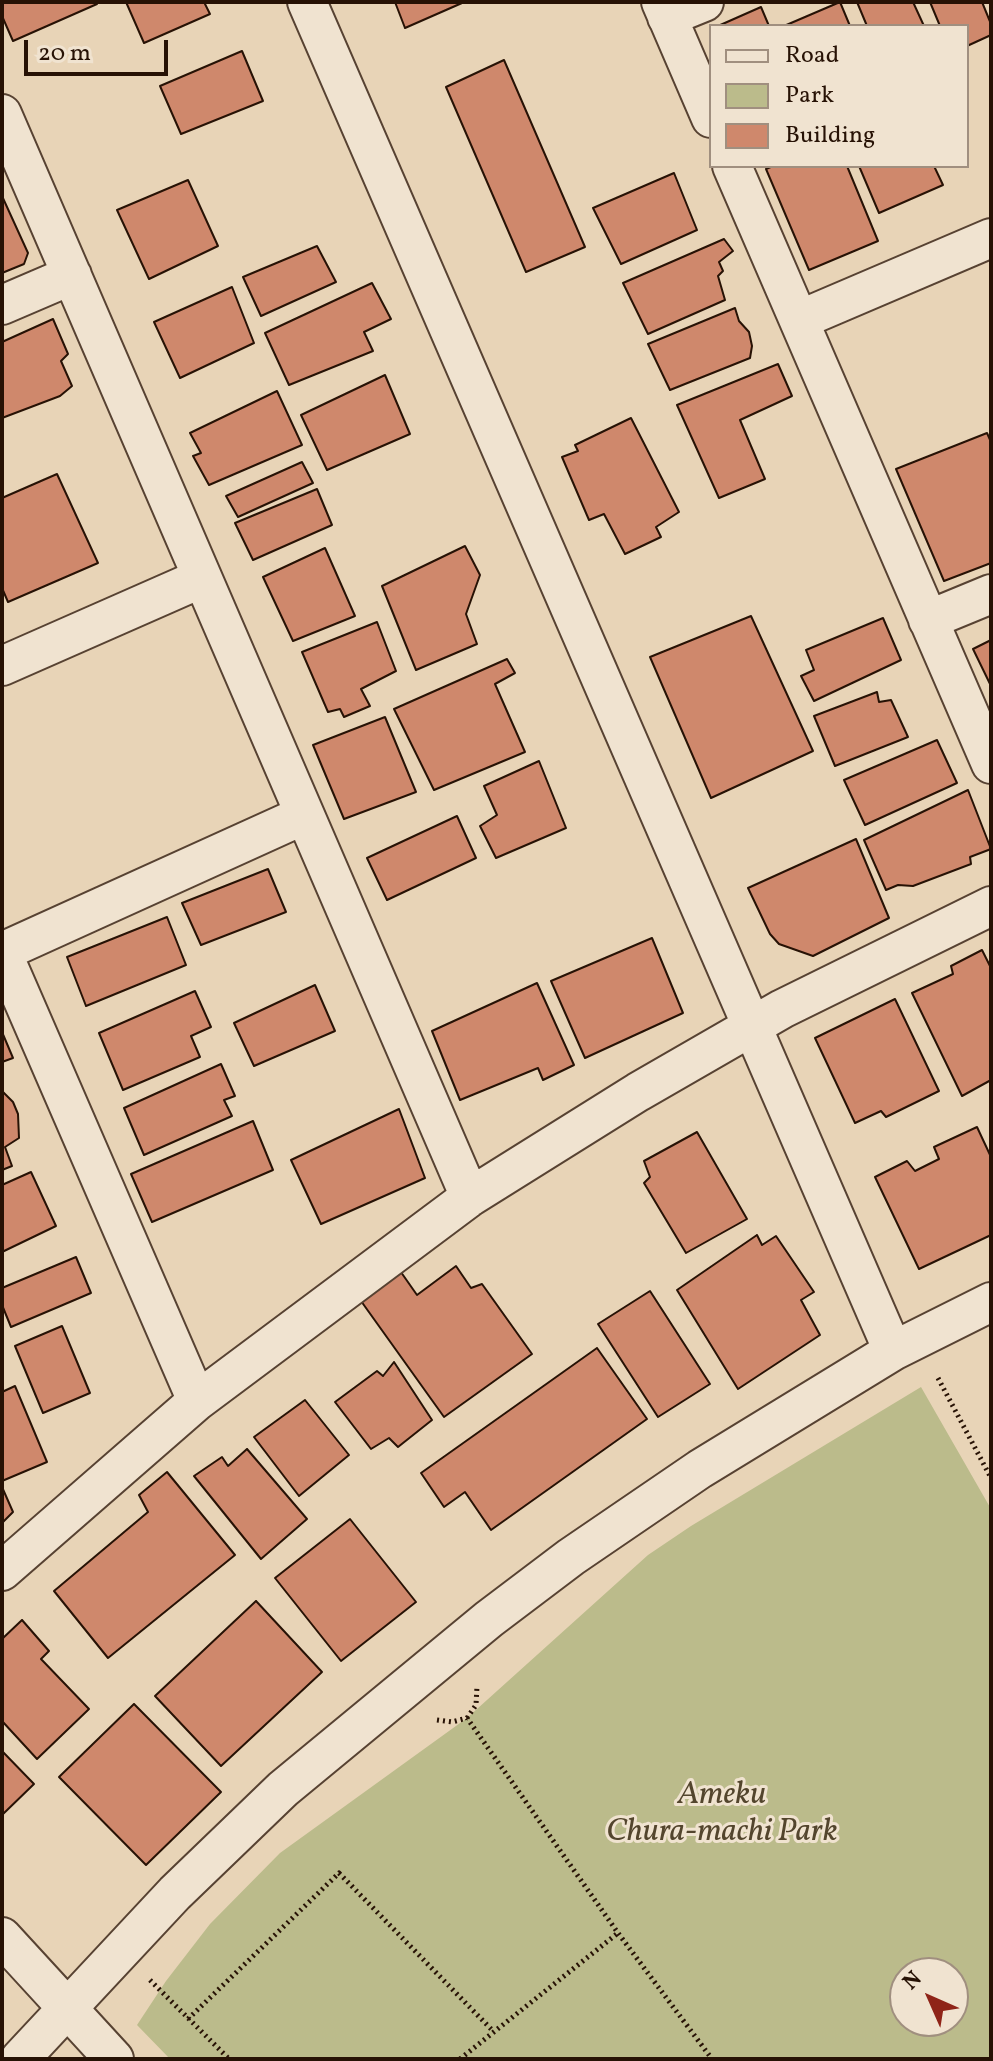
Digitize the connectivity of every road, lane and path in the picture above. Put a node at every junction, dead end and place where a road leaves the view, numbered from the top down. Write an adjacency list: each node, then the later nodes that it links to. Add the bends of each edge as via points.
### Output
1 (307, 2): 19 (street)
2 (704, 2): 3 (street)
3 (664, 10): 4 (street)
4 (709, 113)
5 (2, 114): 8 (street)
6 (733, 168): 10 (street)
7 (991, 238): 10 (street)
8 (72, 275): 9 (street); 11 (street)
9 (2, 305)
10 (799, 320): 13 (street)
11 (202, 578): 14 (street); 16 (street)
12 (991, 594): 13 (street)
13 (928, 620): 15 (street)
14 (2, 666)
15 (991, 764)
16 (304, 815): 18 (street); 20 (street)
17 (991, 906): 19 (street)
18 (2, 952): 23 (street)
19 (752, 1027): 20 (street); 22 (street)
20 (470, 1197): 23 (street)
21 (991, 1302): 22 (street)
22 (905, 1345): 24 (path); 32 (street, via 646,1504 489,1619 283,1789)
23 (197, 1401): 25 (street)
24 (991, 1478)
25 (2, 1571)
26 (470, 1676): 28 (path, via 478,1688)
27 (426, 1712): 28 (path, via 439,1721)
28 (467, 1718): 29 (path)
29 (618, 1933): 34 (path); 39 (path)
30 (2, 1937): 32 (street)
31 (143, 1974): 33 (path)
32 (66, 2008): 35 (street); 36 (street)
33 (188, 2019): 34 (path, via 339,1873); 37 (path)
34 (493, 2031): 38 (path)
35 (20, 2059)
36 (114, 2059)
37 (229, 2059)
38 (460, 2059)
39 (712, 2059)

